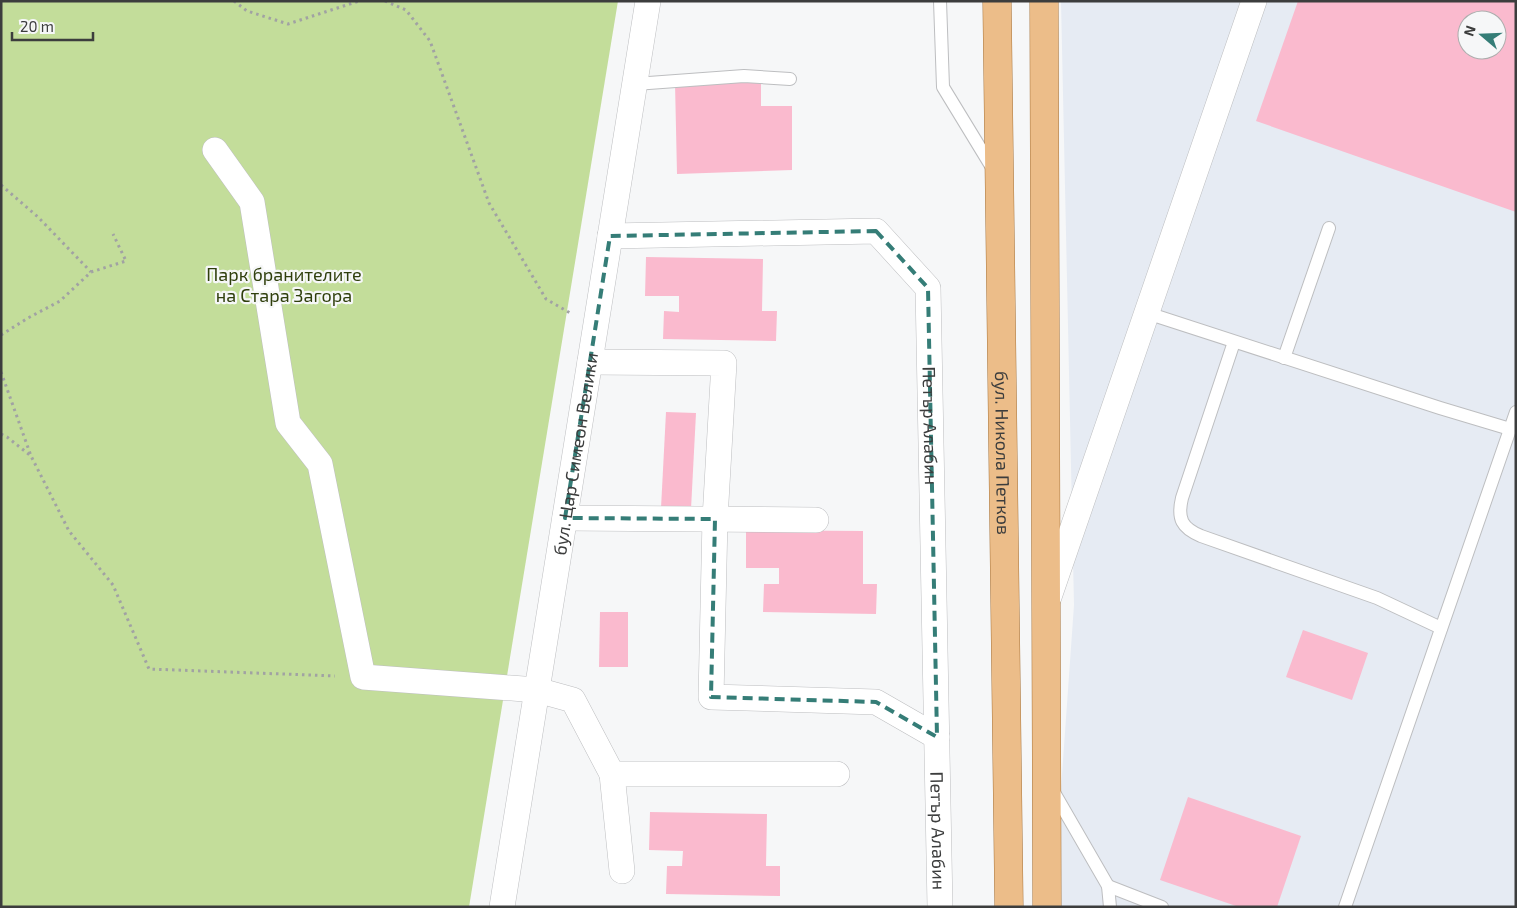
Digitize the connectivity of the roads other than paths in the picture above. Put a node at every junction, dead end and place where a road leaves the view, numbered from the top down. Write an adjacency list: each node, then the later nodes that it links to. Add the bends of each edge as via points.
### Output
1 (648, 1): 7 (street, бул. Цар Симеон Велики)
2 (940, 1): 9 (lane, via 943,87)
3 (997, 1): 9 (main road, бул. Никола Петков)
4 (1044, 1): 21 (main road)
5 (1254, 1): 12 (street)
6 (790, 79): 7 (lane, via 744,76)
7 (635, 84): 11 (street, бул. Цар Симеон Велики)
8 (215, 150): 23 (street, via 252,202 288,423 320,464 363,677)
9 (999, 179): 32 (main road, бул. Никола Петков)
10 (1329, 228): 14 (lane)
11 (610, 236): 15 (street, бул. Цар Симеон Велики); 24 (street, Петър Алабин, via 876,231 928,288)
12 (1147, 313): 13 (lane); 21 (street)
13 (1234, 342): 14 (lane); 22 (lane, via 1182,498 1180,518 1185,527 1201,536 1377,598)
14 (1284, 358): 17 (lane)
15 (590, 362): 18 (street, бул. Цар Симеон Велики); 19 (street, via 724,363)
16 (1516, 412): 17 (lane)
17 (1510, 429): 22 (lane)
18 (565, 518): 19 (street); 23 (street, бул. Цар Симеон Велики)
19 (715, 519): 20 (street); 24 (street, via 712,696 876,702)
20 (816, 520)
21 (1046, 606): 27 (main road)
22 (1441, 628): 36 (lane)
23 (537, 690): 25 (street, via 573,700); 30 (street, бул. Цар Симеон Велики)
24 (937, 737): 31 (street, Петър Алабин)
25 (612, 774): 26 (street); 28 (street)
26 (837, 774)
27 (1046, 778): 29 (lane); 33 (main road)
28 (622, 871)
29 (1108, 886): 34 (lane); 35 (lane)
30 (502, 907)
31 (940, 907)
32 (1009, 907)
33 (1047, 907)
34 (1110, 907)
35 (1162, 907)
36 (1344, 907)

